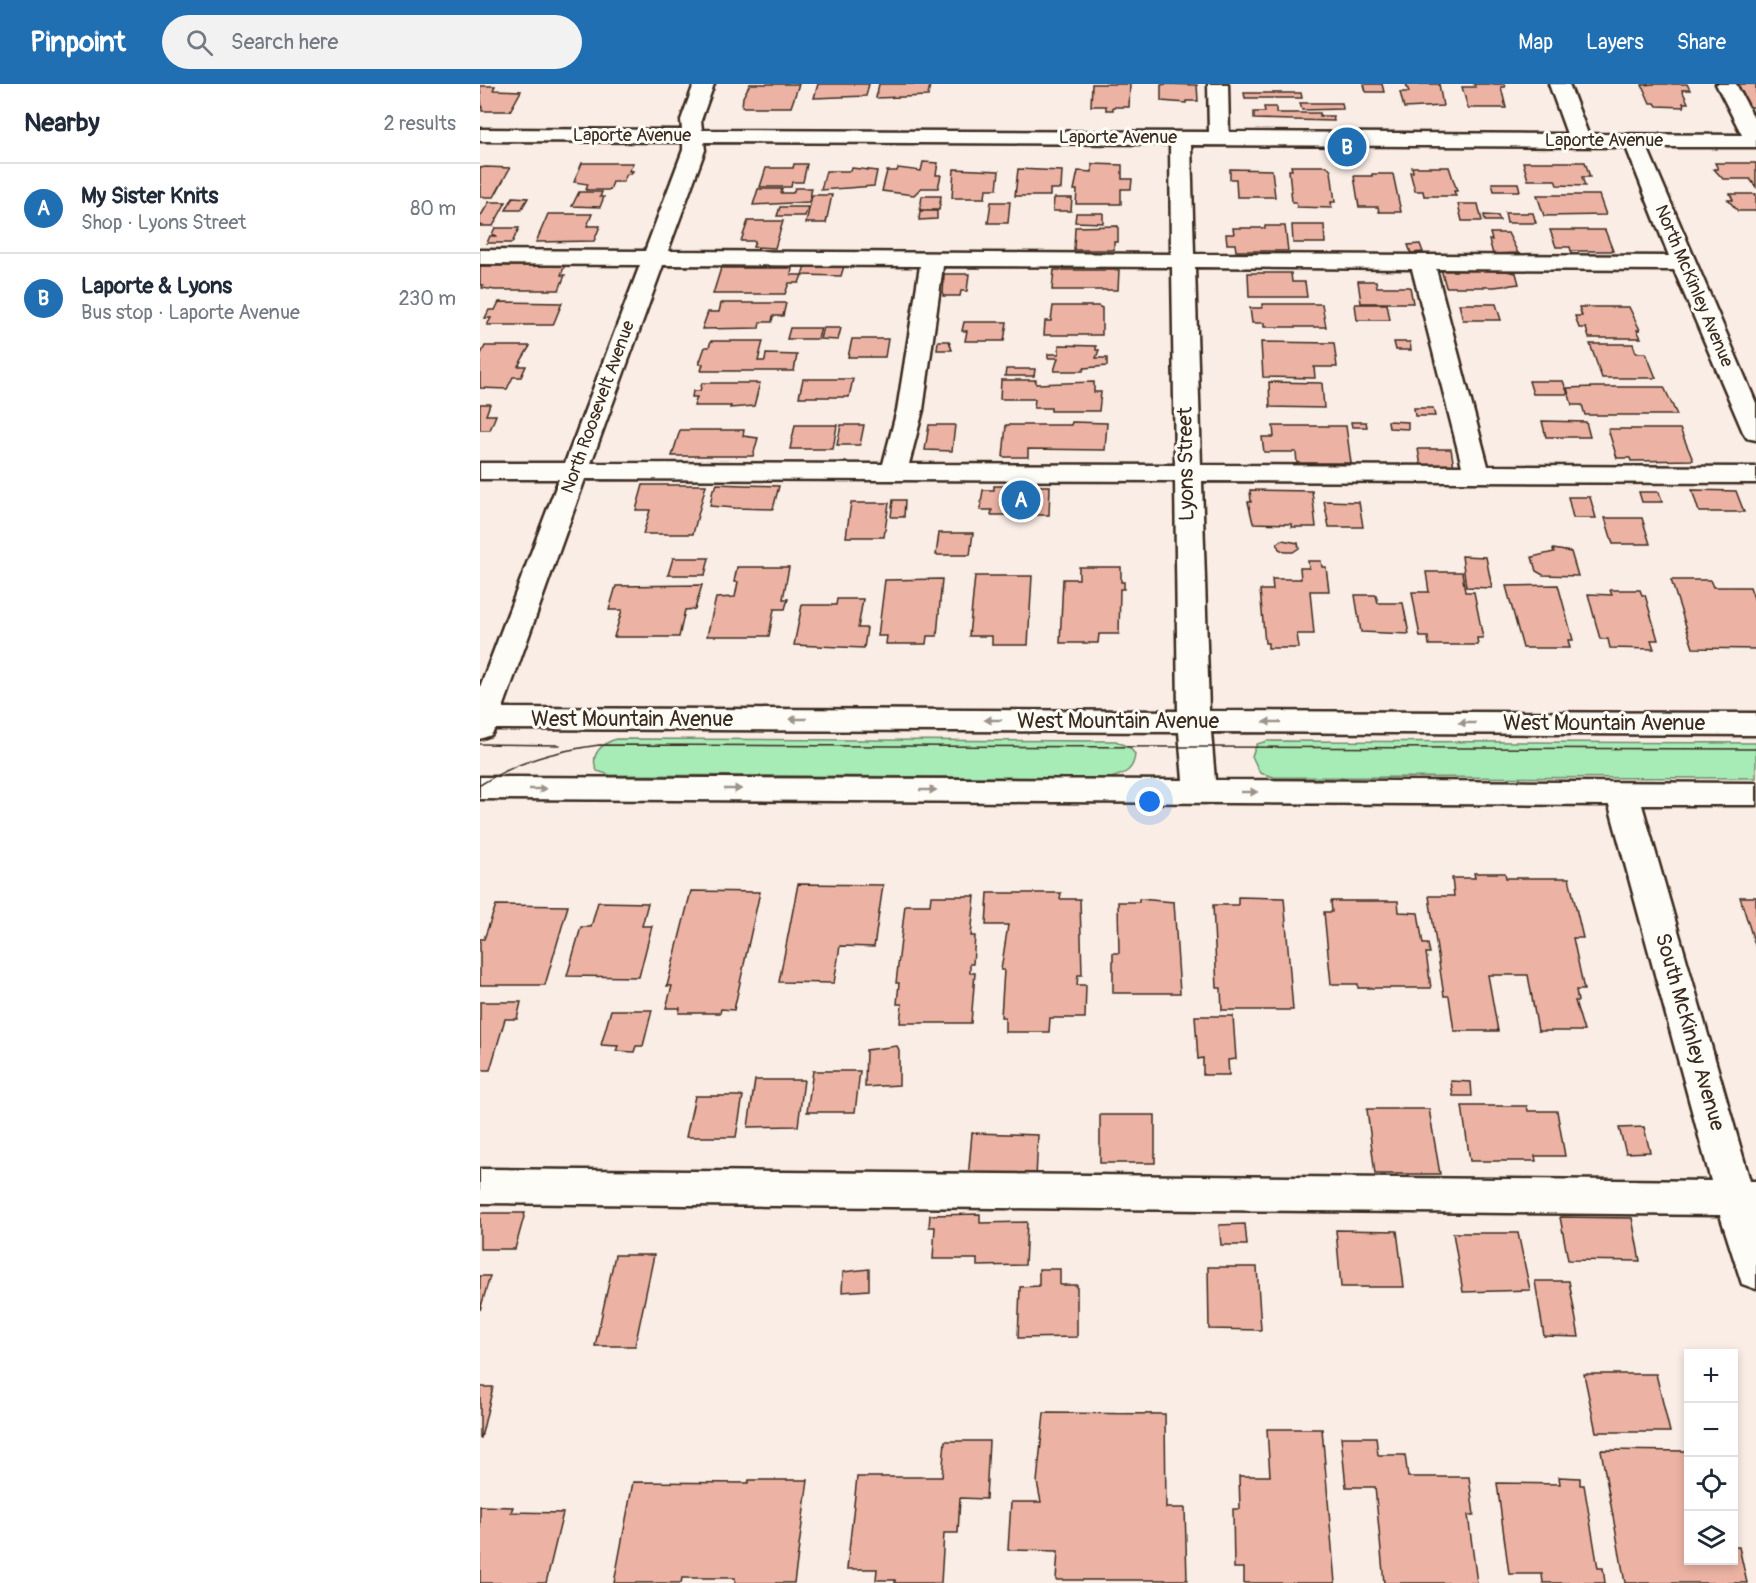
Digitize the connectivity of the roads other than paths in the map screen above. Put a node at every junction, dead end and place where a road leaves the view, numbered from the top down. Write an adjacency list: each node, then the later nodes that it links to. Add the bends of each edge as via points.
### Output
1 (704, 84): 6 (street, North Roosevelt Avenue, via 691,120)
2 (1218, 84): 8 (street)
3 (1559, 84): 9 (street)
4 (1726, 84): 11 (street)
5 (480, 135): 6 (street, Laporte Avenue)
6 (693, 135): 7 (street, Laporte Avenue); 13 (street, North Roosevelt Avenue, via 694,150)
7 (1180, 137): 8 (street, Laporte Avenue); 14 (street, Lyons Street)
8 (1219, 137): 9 (street, Laporte Avenue)
9 (1580, 140): 10 (street, Laporte Avenue)
10 (1634, 140): 11 (street, Laporte Avenue); 17 (street, North McKinley Avenue)
11 (1756, 141)
12 (480, 257): 13 (street)
13 (653, 257): 15 (street); 20 (street, North Roosevelt Avenue)
14 (1183, 260): 15 (street); 16 (street); 22 (street, Lyons Street)
15 (932, 261): 21 (street, via 910,410)
16 (1422, 261): 17 (street); 23 (street)
17 (1683, 263): 18 (street, North McKinley Avenue)
18 (1756, 432)
19 (480, 471): 20 (street)
20 (575, 471): 21 (street); 25 (street, North Roosevelt Avenue)
21 (894, 471): 22 (street)
22 (1186, 473): 23 (street); 26 (street, Lyons Street)
23 (1477, 474): 24 (street)
24 (1756, 475)
25 (482, 721): 26 (street, West Mountain Avenue, one-way to 25)
26 (1194, 721): 27 (street, West Mountain Avenue, one-way to 26); 29 (street, Lyons Street)
27 (1756, 724)
28 (480, 788): 29 (street, one-way to 29)
29 (1200, 791): 30 (street, one-way to 30)
30 (1622, 793): 31 (street); 33 (street, South McKinley Avenue)
31 (1756, 794)
32 (480, 1186): 33 (street)
33 (1747, 1198): 34 (street, South McKinley Avenue)
34 (1756, 1271)

